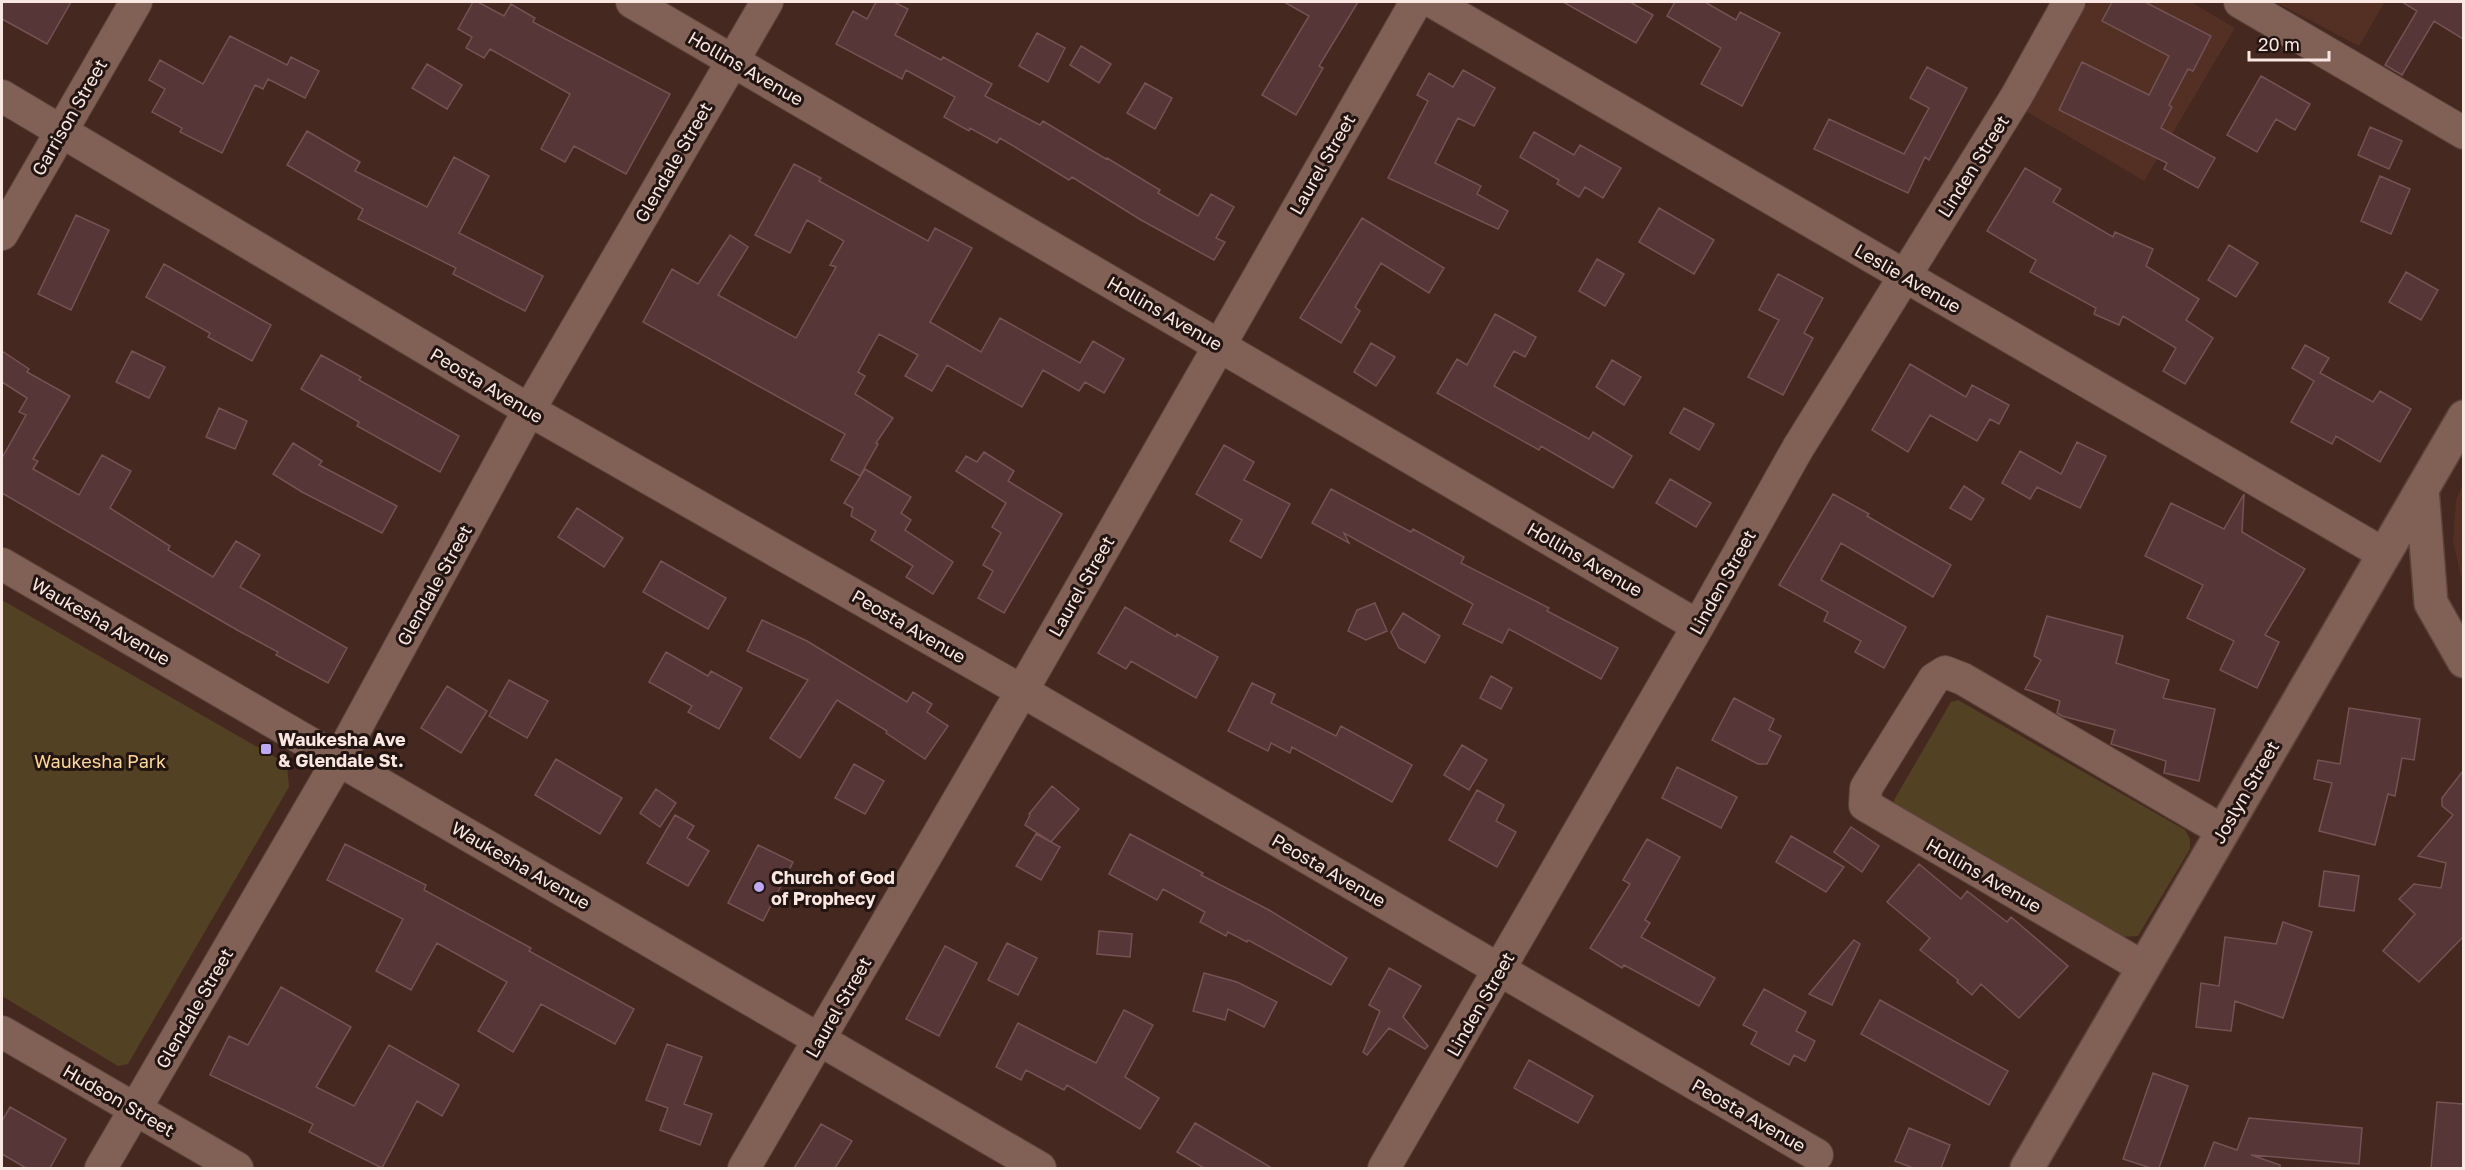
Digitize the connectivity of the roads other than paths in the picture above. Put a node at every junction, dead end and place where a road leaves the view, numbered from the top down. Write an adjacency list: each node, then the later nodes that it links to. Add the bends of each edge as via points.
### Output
1 (136, 2): 10 (street, Garrison Street)
2 (632, 2): 8 (street, Hollins Avenue)
3 (767, 2): 8 (street, Glendale Street)
4 (1416, 2): 14 (street, Laurel Street)
5 (1433, 2): 13 (street, Leslie Avenue)
6 (2069, 2): 13 (street, Linden Street, via 2016,97)
7 (2240, 2): 11 (street)
8 (732, 60): 14 (street, Hollins Avenue); 15 (street, Glendale Street)
9 (2, 96): 10 (street, Peosta Avenue)
10 (61, 130): 12 (street, Garrison Street); 15 (street, Peosta Avenue)
11 (2463, 133)
12 (2, 234)
13 (1905, 276): 18 (street, Leslie Avenue); 20 (street, Linden Street, via 1798,448)
14 (1219, 345): 20 (street, Hollins Avenue); 22 (street, Laurel Street)
15 (529, 410): 22 (street, Peosta Avenue); 23 (street, Glendale Street)
16 (2463, 417): 17 (street, Joslyn Street)
17 (2422, 489): 18 (street, Joslyn Street); 21 (street, via 2431,603)
18 (2384, 554): 24 (street, Joslyn Street)
19 (2, 564): 23 (street, Waukesha Avenue)
20 (1698, 626): 26 (street, Linden Street)
21 (2463, 661)
22 (1022, 691): 26 (street, Peosta Avenue); 28 (street, Laurel Street)
23 (339, 759): 28 (street, Waukesha Avenue); 29 (street, Glendale Street)
24 (2223, 831): 25 (street, Joslyn Street); 25 (street, Hollins Avenue, via 1945,672 1934,679 1866,788 1865,805)
25 (2143, 967): 36 (street, Joslyn Street)
26 (1500, 970): 30 (street, Peosta Avenue); 35 (street, Linden Street)
27 (2, 1032): 29 (street, Hudson Street)
28 (819, 1040): 33 (street, Laurel Street); 34 (street, Waukesha Avenue)
29 (135, 1110): 31 (street, Glendale Street); 32 (street, Hudson Street)
30 (1817, 1155)
31 (101, 1168)
32 (237, 1168)
33 (744, 1168)
34 (1040, 1168)
35 (1384, 1168)
36 (2027, 1168)

